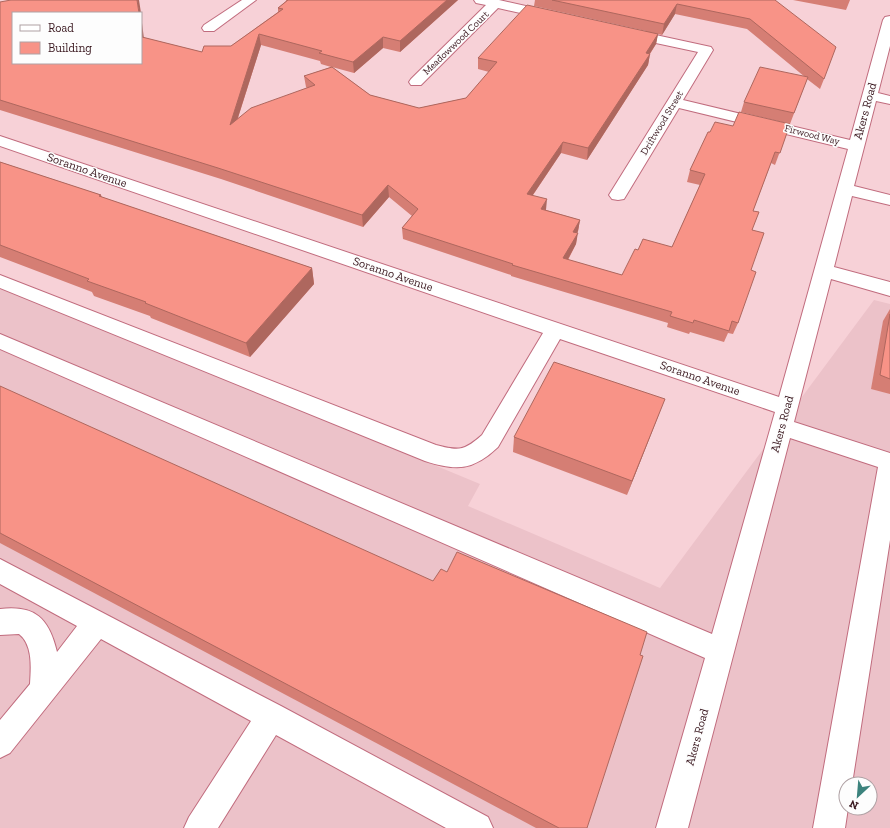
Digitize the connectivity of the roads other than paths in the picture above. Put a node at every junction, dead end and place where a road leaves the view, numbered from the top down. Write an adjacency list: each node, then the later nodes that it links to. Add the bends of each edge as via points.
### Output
1 (250, 0): 6 (street)
2 (480, 0): 3 (street)
3 (496, 4): 4 (street); 8 (street, Meadowwood Court)
4 (566, 19)
5 (889, 26): 9 (street, Akers Road)
6 (209, 28)
7 (612, 29): 10 (street, Driftwood Street, via 706,50)
8 (416, 82)
9 (880, 98): 12 (street, Akers Road)
10 (674, 102): 12 (street, Firwood Way); 14 (street, Driftwood Street)
11 (0, 141): 19 (street, Soranno Avenue)
12 (856, 146): 13 (street, Akers Road)
13 (845, 189): 15 (street); 16 (street, Akers Road)
14 (618, 195)
15 (890, 200)
16 (823, 270): 18 (street); 21 (street, Akers Road)
17 (0, 281): 19 (street, via 433,454 460,460 476,455 490,441)
18 (890, 289)
19 (556, 330): 21 (street, Soranno Avenue)
20 (0, 341): 27 (street)
21 (784, 417): 22 (street, Soranno Avenue); 27 (street, Akers Road)
22 (890, 462)
23 (890, 466): 34 (street)
24 (2, 575): 26 (street)
25 (0, 622): 28 (street, via 8,620 30,625 40,636 45,656)
26 (97, 623): 28 (street); 29 (street)
27 (720, 651): 33 (street, Akers Road)
28 (44, 689): 30 (street)
29 (271, 716): 31 (street); 32 (street)
30 (0, 743)
31 (200, 828)
32 (477, 828)
33 (672, 828)
34 (829, 828)

